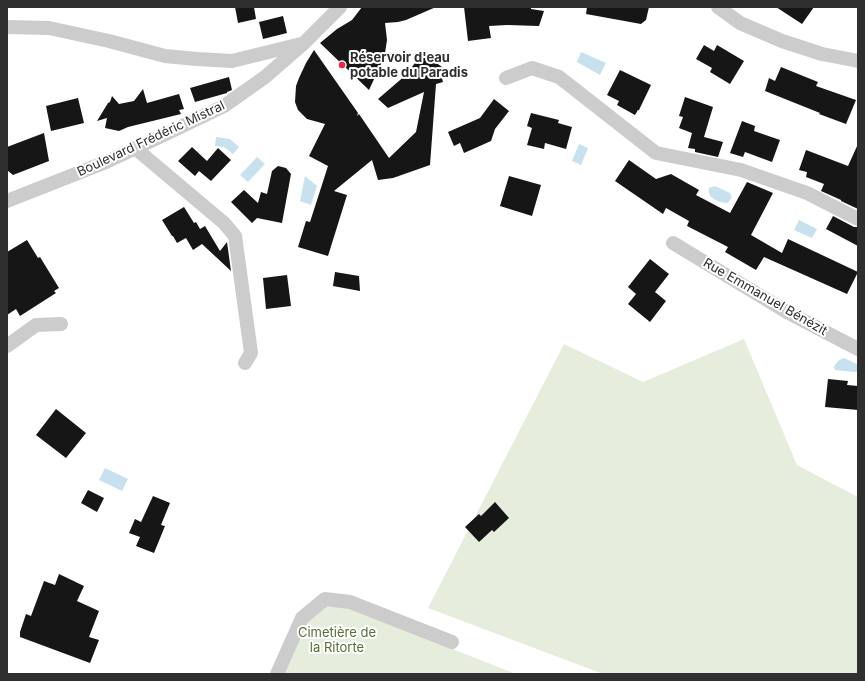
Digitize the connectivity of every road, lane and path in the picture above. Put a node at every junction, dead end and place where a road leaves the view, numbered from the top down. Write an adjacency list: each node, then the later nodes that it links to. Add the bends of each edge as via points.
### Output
1 (340, 7): 4 (street, Boulevard Frédéric Mistral)
2 (718, 7): 5 (street, via 740,23 782,42)
3 (7, 27): 4 (street, via 49,28 165,56 197,59 232,60)
4 (303, 44): 7 (street, Boulevard Frédéric Mistral, via 265,77 224,106)
5 (858, 61)
6 (506, 78): 9 (street, via 532,68 559,77 656,153 742,170 807,193)
7 (135, 148): 8 (street, Boulevard Frédéric Mistral); 14 (street, via 235,236 251,353)
8 (7, 201)
9 (858, 218)
10 (673, 243): 13 (street, Rue Emmanuel Bénézit, via 786,312)
11 (61, 324): 12 (street, via 36,325)
12 (7, 346)
13 (858, 349)
14 (245, 364)
15 (452, 642): 16 (street, via 350,602 325,599 302,618)
16 (277, 674)

